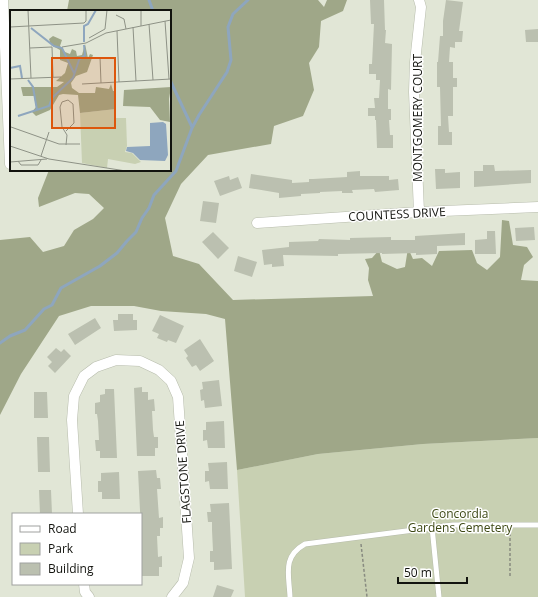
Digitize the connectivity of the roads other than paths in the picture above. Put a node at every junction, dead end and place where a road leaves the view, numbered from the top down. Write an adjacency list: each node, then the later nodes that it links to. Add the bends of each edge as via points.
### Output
1 (3, 0): 3 (street)
2 (419, 0): 5 (street, MONTGOMERY COURT, via 421,7 414,92)
3 (7, 165)
4 (538, 207): 5 (street, COUNTESS DRIVE)
5 (419, 212): 6 (street, COUNTESS DRIVE)
6 (257, 223)
7 (78, 513): 12 (street, FLAGSTONE DRIVE, via 72,420 74,396 84,376 96,367 116,360 140,361 159,370 171,381 178,397 189,558 184,583)
8 (538, 526): 9 (lane, via 468,524)
9 (432, 527): 13 (lane, via 305,544 293,552 289,562); 14 (lane)
10 (84, 585): 11 (street)
11 (89, 597)
12 (172, 597)
13 (290, 597)
14 (440, 597)

